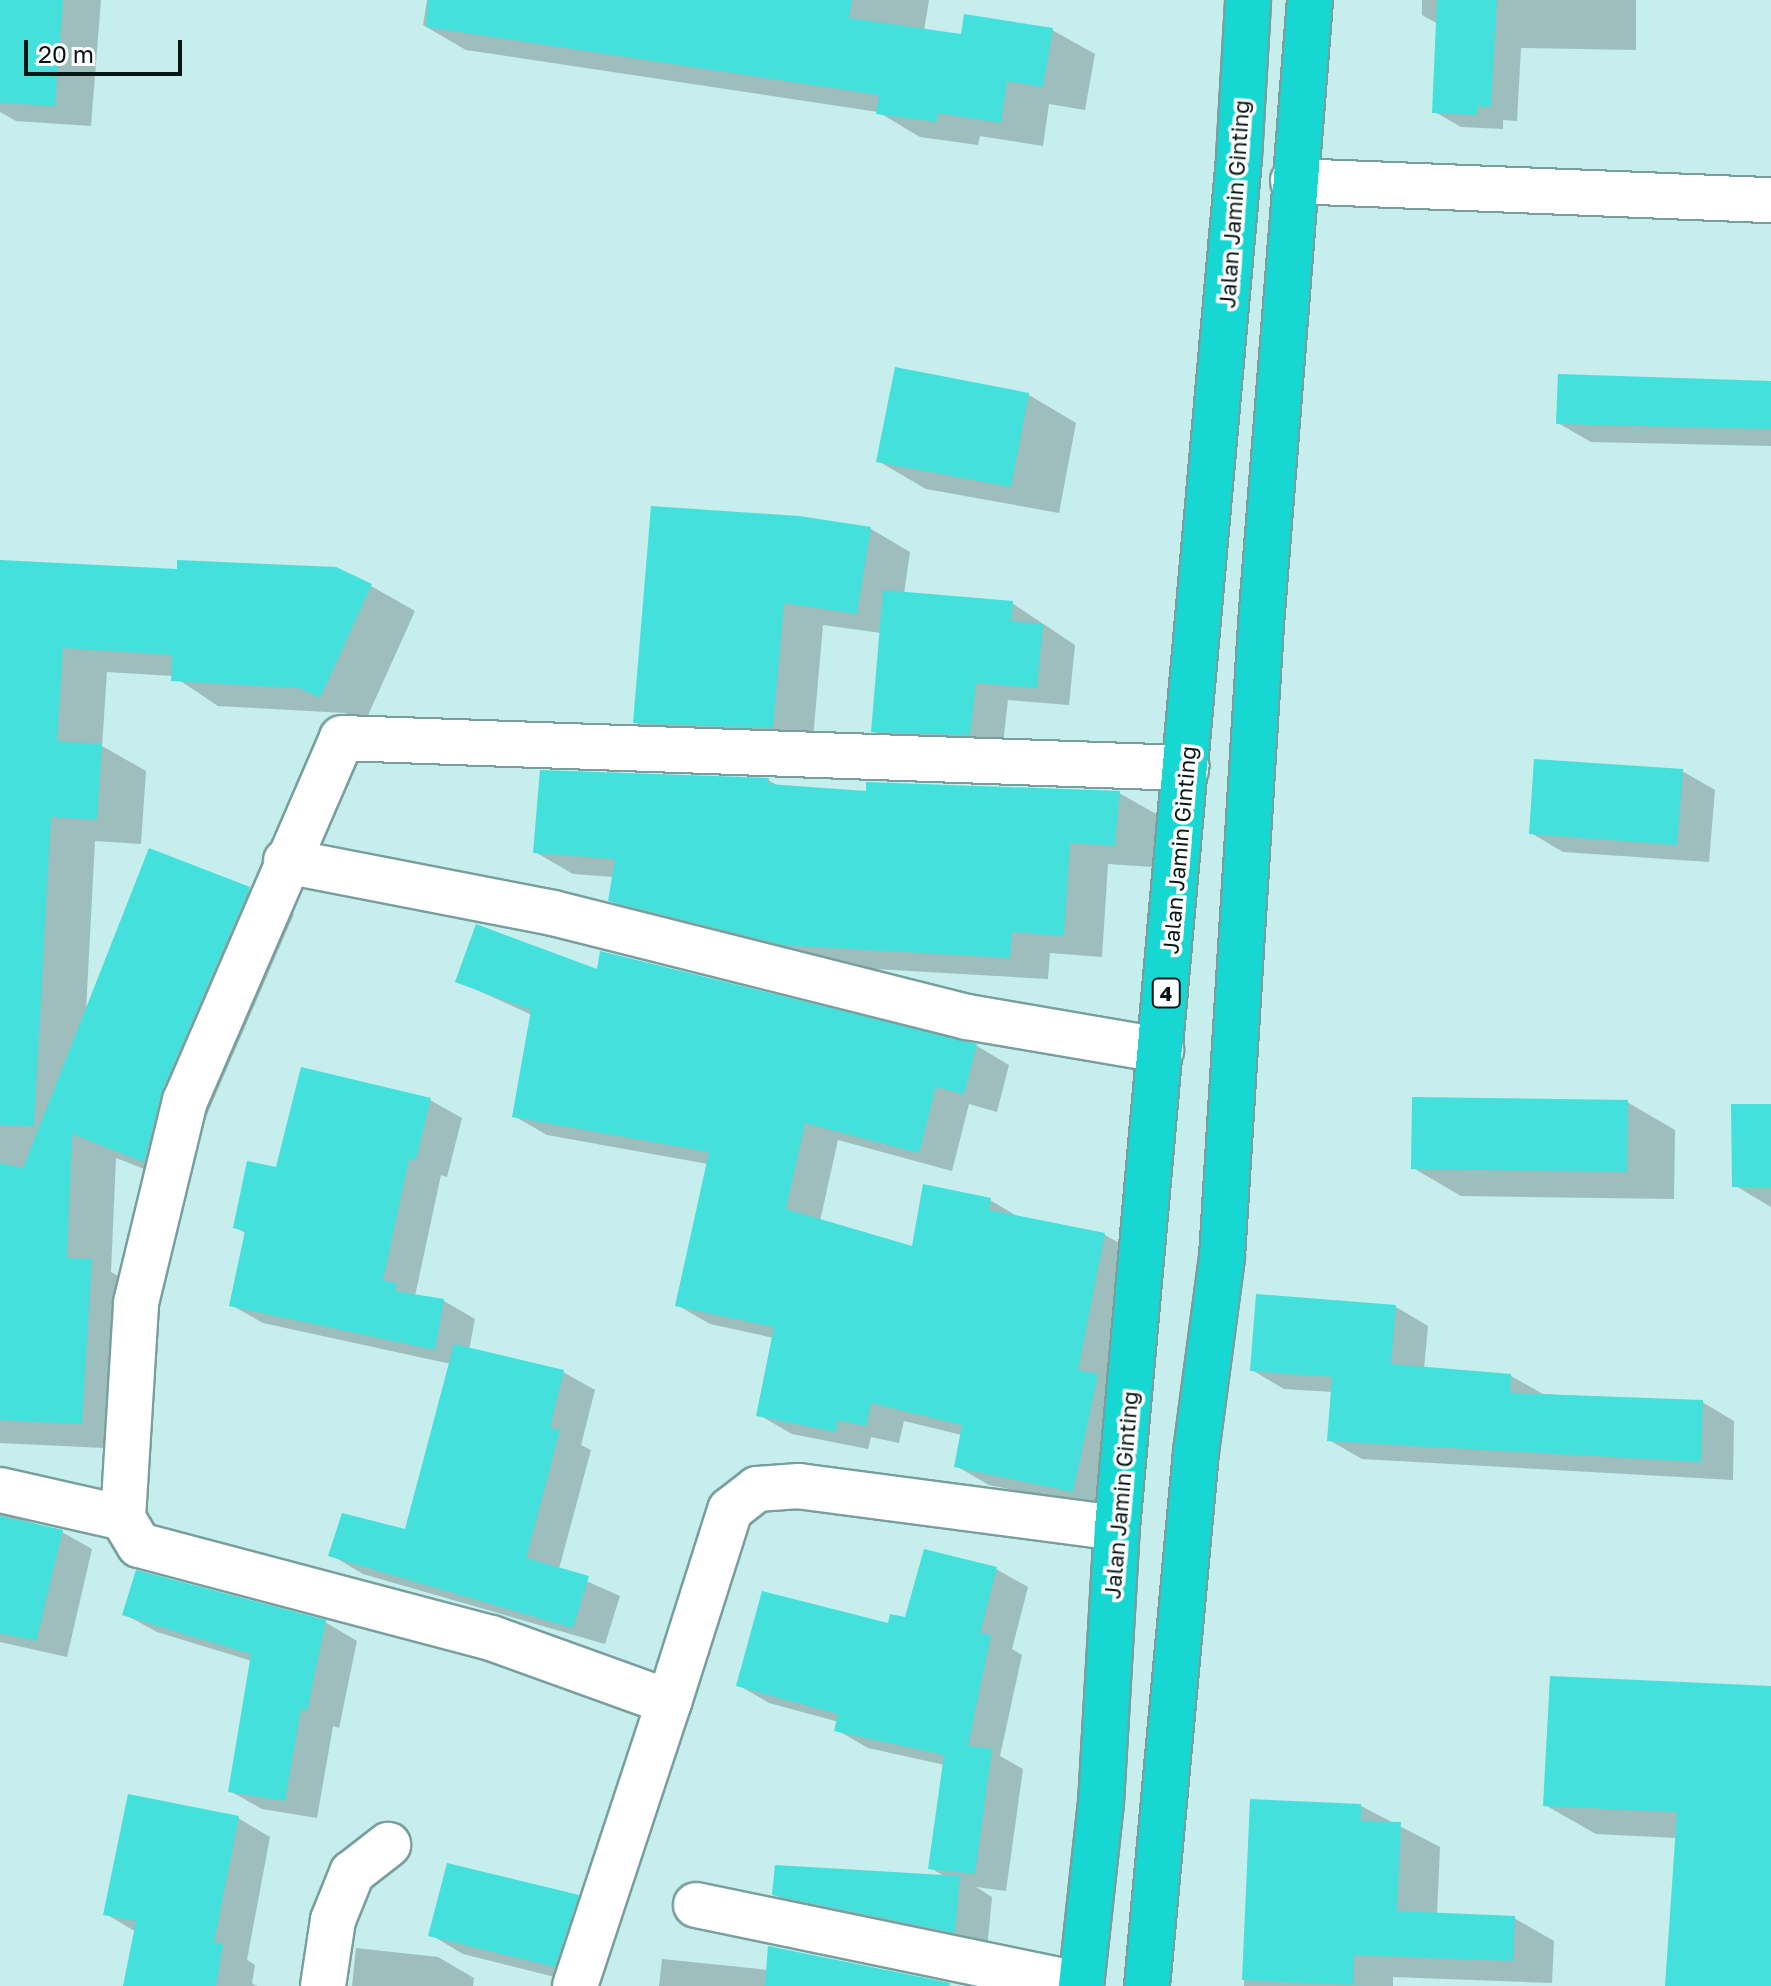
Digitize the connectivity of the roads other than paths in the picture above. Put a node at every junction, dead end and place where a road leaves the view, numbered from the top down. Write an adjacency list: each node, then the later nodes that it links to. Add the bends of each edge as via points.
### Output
1 (1248, 0): 5 (highway, Jalan Jamin Ginting / 4, via 1238,174)
2 (1310, 0): 3 (highway)
3 (1293, 181): 4 (street); 17 (highway, via 1222,1257 1196,1452)
4 (1771, 200)
5 (1186, 768): 6 (street, via 342,738); 7 (highway, Jalan Jamin Ginting / 4)
6 (286, 861): 7 (street, via 553,913 967,1017); 9 (street, via 185,1101 136,1303)
7 (1161, 1050): 10 (highway, Jalan Jamin Ginting / 4)
8 (0, 1490): 9 (street)
9 (123, 1518): 11 (street, via 139,1545 491,1638)
10 (1117, 1528): 11 (street, via 799,1486 757,1489 730,1510); 14 (highway, Jalan Jamin Ginting / 4, via 1101,1803)
11 (669, 1702): 16 (street)
12 (388, 1845): 15 (street, via 352,1873 333,1920)
13 (696, 1905): 14 (street)
14 (1081, 1985)
15 (323, 1986)
16 (575, 1986)
17 (1147, 1986)

